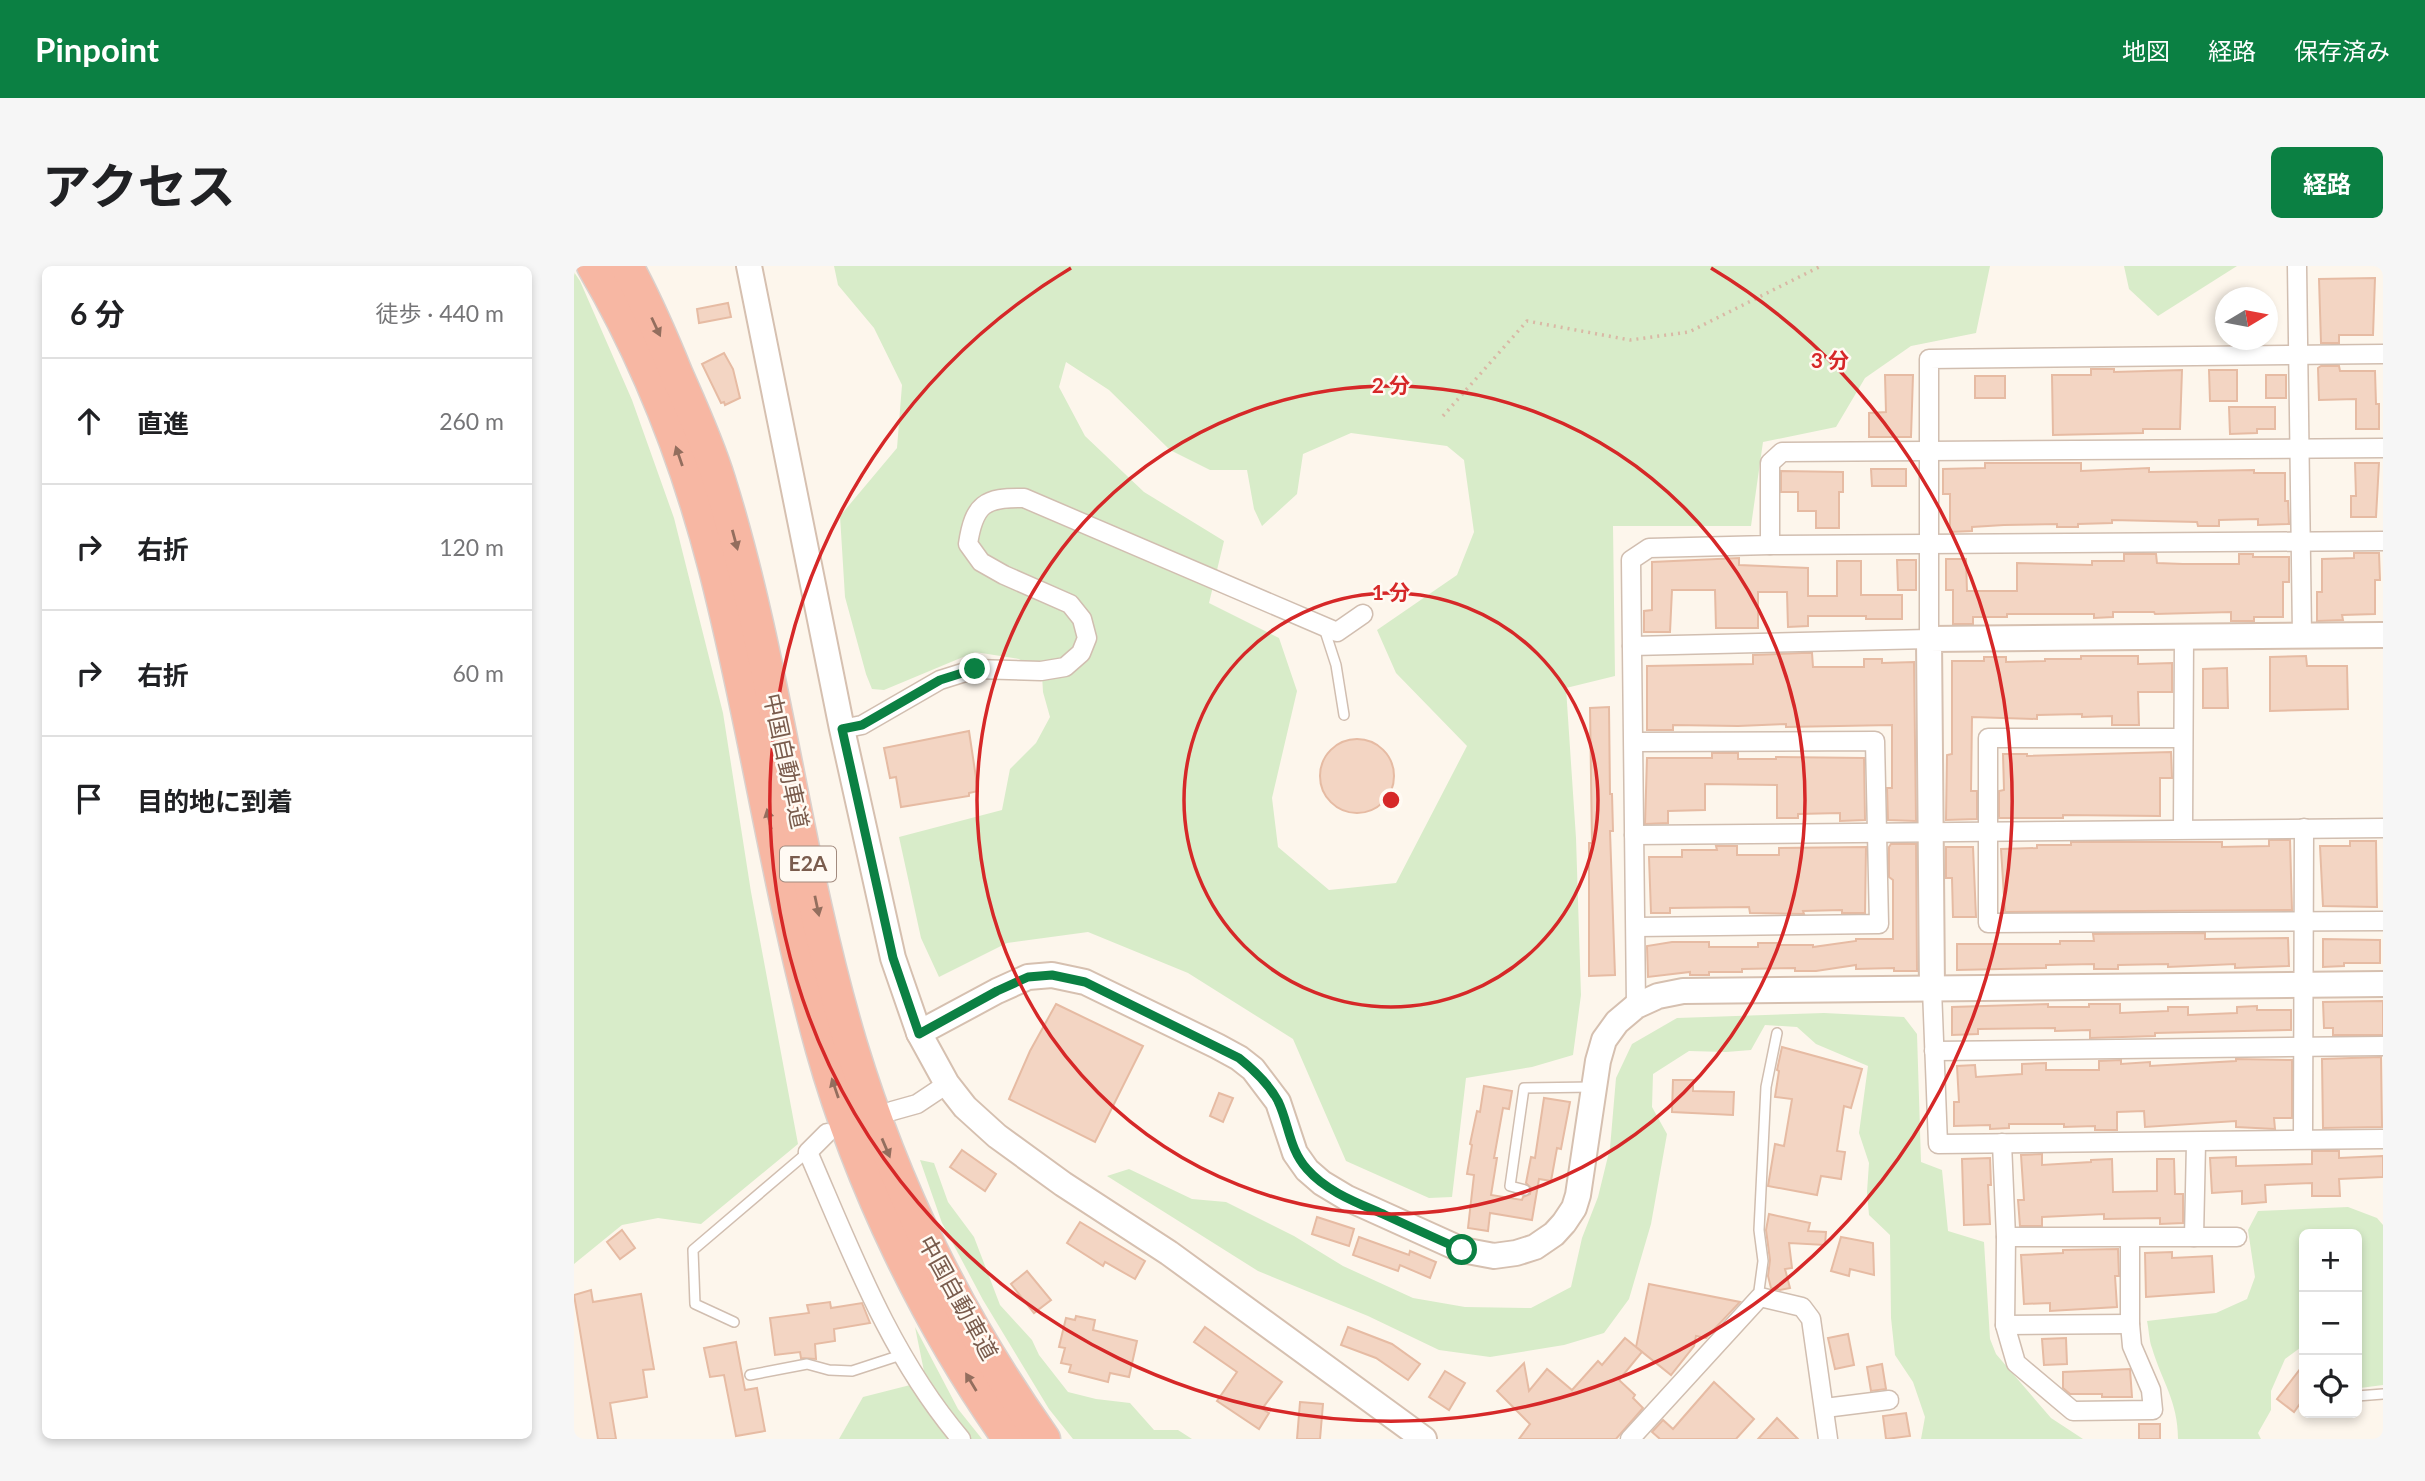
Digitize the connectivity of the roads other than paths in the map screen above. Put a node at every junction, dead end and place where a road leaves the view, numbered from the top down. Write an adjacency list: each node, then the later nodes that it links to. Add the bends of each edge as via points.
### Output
1 (593, 266): 69 (highway, 中国自動車道 / E2A, one-way to 1, via 936,1325 853,1141 822,1051 797,949 714,566 666,419)
2 (627, 266): 70 (highway, 中国自動車道 / E2A, one-way to 70, via 719,479 760,636 825,944 879,1131 960,1308)
3 (749, 266): 22 (street)
4 (2297, 266): 6 (street)
5 (2383, 354): 6 (street)
6 (2297, 355): 8 (street); 9 (street, via 1929,359)
7 (2383, 447): 8 (street)
8 (2299, 448): 9 (street); 10 (street)
9 (1929, 452): 12 (street); 13 (street, via 1782,452 1770,463)
10 (2300, 541): 11 (street); 12 (street); 16 (street)
11 (2383, 541)
12 (1930, 544): 13 (street); 19 (street)
13 (1770, 545): 20 (street, via 1649,548 1630,560)
14 (1363, 614): 15 (street, via 1338,632)
15 (1324, 626): 21 (lane); 22 (street, via 1024,498 997,498 980,506 968,544 981,562 1003,575 1070,604 1082,619 1087,638 1081,653 1065,667 975,669 940,680 862,725)
16 (2302, 635): 17 (street); 18 (street)
17 (2383, 635)
18 (2184, 637): 19 (street); 23 (street)
19 (1928, 639): 20 (street); 28 (street)
20 (1632, 646): 24 (street)
21 (1344, 715)
22 (842, 729): 40 (street, via 893,958)
23 (2183, 738): 27 (street); 29 (street, via 1988,738)
24 (1634, 742): 30 (street, via 1875,741); 31 (street)
25 (2304, 828): 26 (street); 27 (street); 33 (street)
26 (2383, 828)
27 (2183, 829): 29 (street)
28 (1930, 832): 29 (street); 30 (street); 37 (street)
29 (1988, 832): 33 (street, via 1988,923)
30 (1876, 833): 31 (street); 34 (street, via 1879,924)
31 (1634, 835): 34 (street)
32 (2383, 921): 33 (street)
33 (2304, 922): 36 (street)
34 (1636, 927): 38 (street)
35 (2383, 984): 36 (street)
36 (2305, 985): 37 (street); 42 (street)
37 (1932, 989): 38 (street, via 1683,991); 43 (street)
38 (1636, 1006): 45 (street, via 1604,1040)
39 (1777, 1033): 58 (lane, via 1766,1087 1759,1230 1763,1261)
40 (919, 1034): 44 (street); 45 (street, via 1028,977 1052,975 1085,982 1217,1046 1253,1069 1278,1102 1295,1153 1322,1183 1462,1250 1494,1256 1535,1247 1554,1234 1574,1208)
41 (2383, 1046): 42 (street)
42 (2305, 1047): 43 (street); 48 (street)
43 (1934, 1051): 50 (street, via 1938,1144)
44 (947, 1084): 46 (street, via 917,1104); 71 (street, via 997,1136 1169,1253)
45 (1594, 1087): 53 (lane, via 1524,1088 1510,1186)
46 (892, 1111)
47 (827, 1133): 52 (street)
48 (2303, 1139): 49 (street); 51 (street)
49 (2383, 1139)
50 (2002, 1143): 51 (street); 54 (street)
51 (2196, 1143): 55 (street)
52 (808, 1152): 59 (lane, via 693,1250 695,1304); 62 (street)
53 (1525, 1190)
54 (2006, 1237): 57 (street); 61 (street)
55 (2194, 1237): 56 (street); 57 (street)
56 (2237, 1237)
57 (2130, 1238): 60 (street)
58 (1758, 1300): 67 (street, via 1802,1307 1811,1319); 72 (street)
59 (734, 1322)
60 (2130, 1324): 61 (street); 61 (street, via 2132,1346 2151,1390 2154,1410 2073,1410 2016,1363)
61 (2005, 1325)
62 (901, 1355): 63 (lane, via 852,1371 807,1364); 68 (street)
63 (750, 1375)
64 (2383, 1394): 65 (lane)
65 (2362, 1395)
66 (1889, 1399): 67 (street)
67 (1825, 1408): 73 (street)
68 (961, 1439)
69 (1009, 1439)
70 (1044, 1439)
71 (1424, 1439)
72 (1630, 1439)
73 (1828, 1439)

